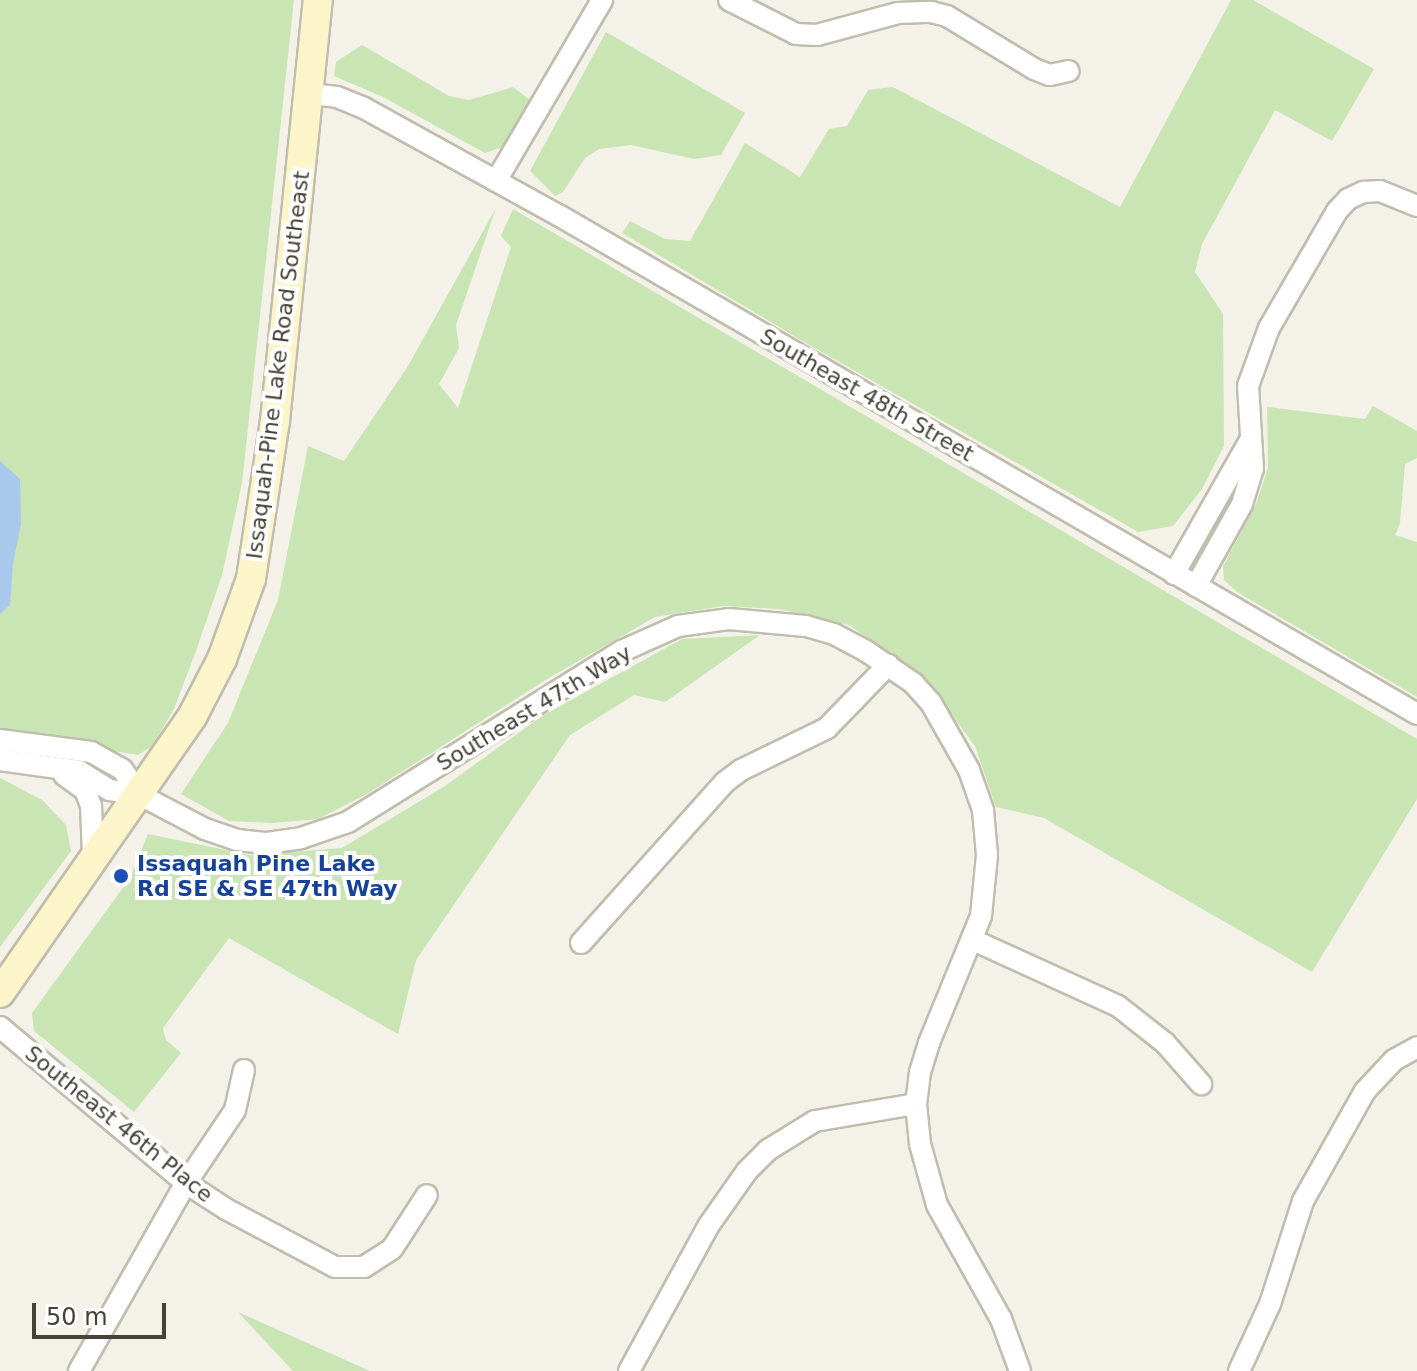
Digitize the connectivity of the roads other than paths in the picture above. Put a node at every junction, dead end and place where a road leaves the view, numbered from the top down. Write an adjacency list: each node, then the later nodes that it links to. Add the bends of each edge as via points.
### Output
1 (318, 0): 5 (main road, Issaquah-Pine Lake Road Southeast)
2 (602, 0): 6 (street)
3 (729, 0): 4 (street, via 796,34 817,35 898,13 931,12 947,16 1034,69 1050,75)
4 (1069, 71)
5 (310, 94): 6 (street, Southeast 48th Street, via 364,108); 16 (main road, Issaquah-Pine Lake Road Southeast, via 275,421 251,579 222,659 193,715)
6 (496, 181): 9 (street, Southeast 48th Street)
7 (1417, 206): 8 (street, via 1388,193 1363,192 1337,211 1269,328 1248,386)
8 (1249, 442): 9 (street); 10 (street, via 1253,469 1242,504)
9 (1174, 574): 10 (street, Southeast 48th Street)
10 (1196, 586): 12 (street, Southeast 48th Street)
11 (888, 665): 16 (street, Southeast 47th Way, via 834,634 806,626 729,619 678,626 622,651 327,831 267,843 237,840 177,817); 18 (street, Southeast 47th Way, via 931,703 969,770 983,810 986,886); 19 (street, via 827,728 725,782)
12 (1417, 714)
13 (0, 740): 16 (street, via 91,752 122,769)
14 (0, 760): 15 (street)
15 (38, 765): 16 (street, via 79,771 110,790); 17 (street, via 71,778 85,790 91,806)
16 (140, 795): 17 (main road, Issaquah-Pine Lake Road Southeast)
17 (93, 856): 20 (main road, Issaquah-Pine Lake Road Southeast)
18 (973, 940): 24 (street, via 1118,1006 1165,1043); 25 (street, Southeast 47th Way, via 929,1043)
19 (581, 943)
20 (0, 993)
21 (0, 1027): 26 (street, Southeast 46th Place)
22 (1417, 1047): 31 (street, via 1394,1060 1365,1091 1303,1201 1270,1304)
23 (244, 1070): 26 (street, via 235,1110)
24 (1201, 1084)
25 (916, 1104): 29 (street, via 815,1121 768,1150 709,1225); 30 (street, Southeast 47th Way, via 920,1144 937,1205 1001,1319)
26 (186, 1183): 27 (street, Southeast 46th Place, via 324,1262 351,1268 371,1264 401,1239); 28 (street)
27 (427, 1195)
28 (79, 1371)
29 (629, 1371)
30 (1020, 1371)
31 (1239, 1371)

